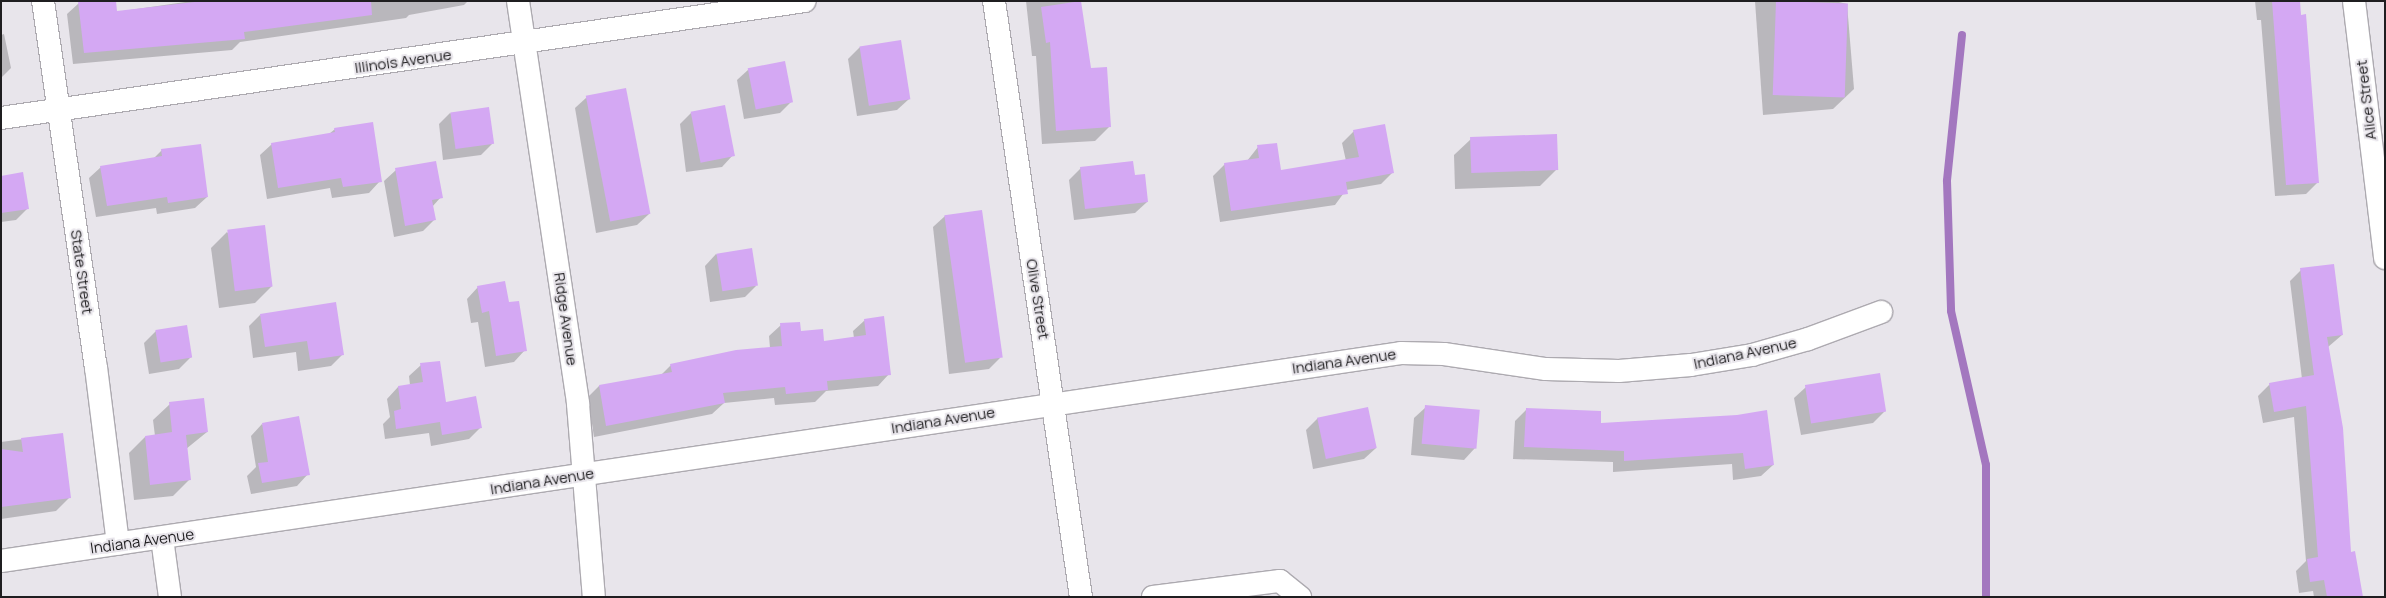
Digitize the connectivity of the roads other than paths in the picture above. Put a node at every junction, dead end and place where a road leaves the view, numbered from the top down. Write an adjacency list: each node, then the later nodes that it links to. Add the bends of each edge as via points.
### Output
1 (43, 1): 7 (street, State Street)
2 (518, 1): 6 (street, Ridge Avenue)
3 (805, 1): 6 (street, Illinois Avenue)
4 (994, 1): 11 (street, Olive Street)
5 (2354, 1): 9 (street, Alice Street)
6 (526, 44): 7 (street, Illinois Avenue); 12 (street, Ridge Avenue, via 578,404)
7 (58, 110): 8 (street, Illinois Avenue); 14 (street, State Street)
8 (1, 118)
9 (2385, 258)
10 (1881, 312): 11 (street, Indiana Avenue, via 1808,339 1752,355 1691,365 1619,371 1546,369 1444,354 1401,353)
11 (1054, 403): 12 (street, Indiana Avenue); 18 (street, Olive Street)
12 (583, 475): 13 (street, Indiana Avenue); 17 (street, Ridge Avenue)
13 (162, 538): 14 (street, Indiana Avenue); 16 (street)
14 (118, 544): 15 (street, Indiana Avenue)
15 (1, 561)
16 (170, 597)
17 (594, 597)
18 (1081, 597)
19 (1153, 597): 20 (street, via 1280,581)
20 (1300, 597)

